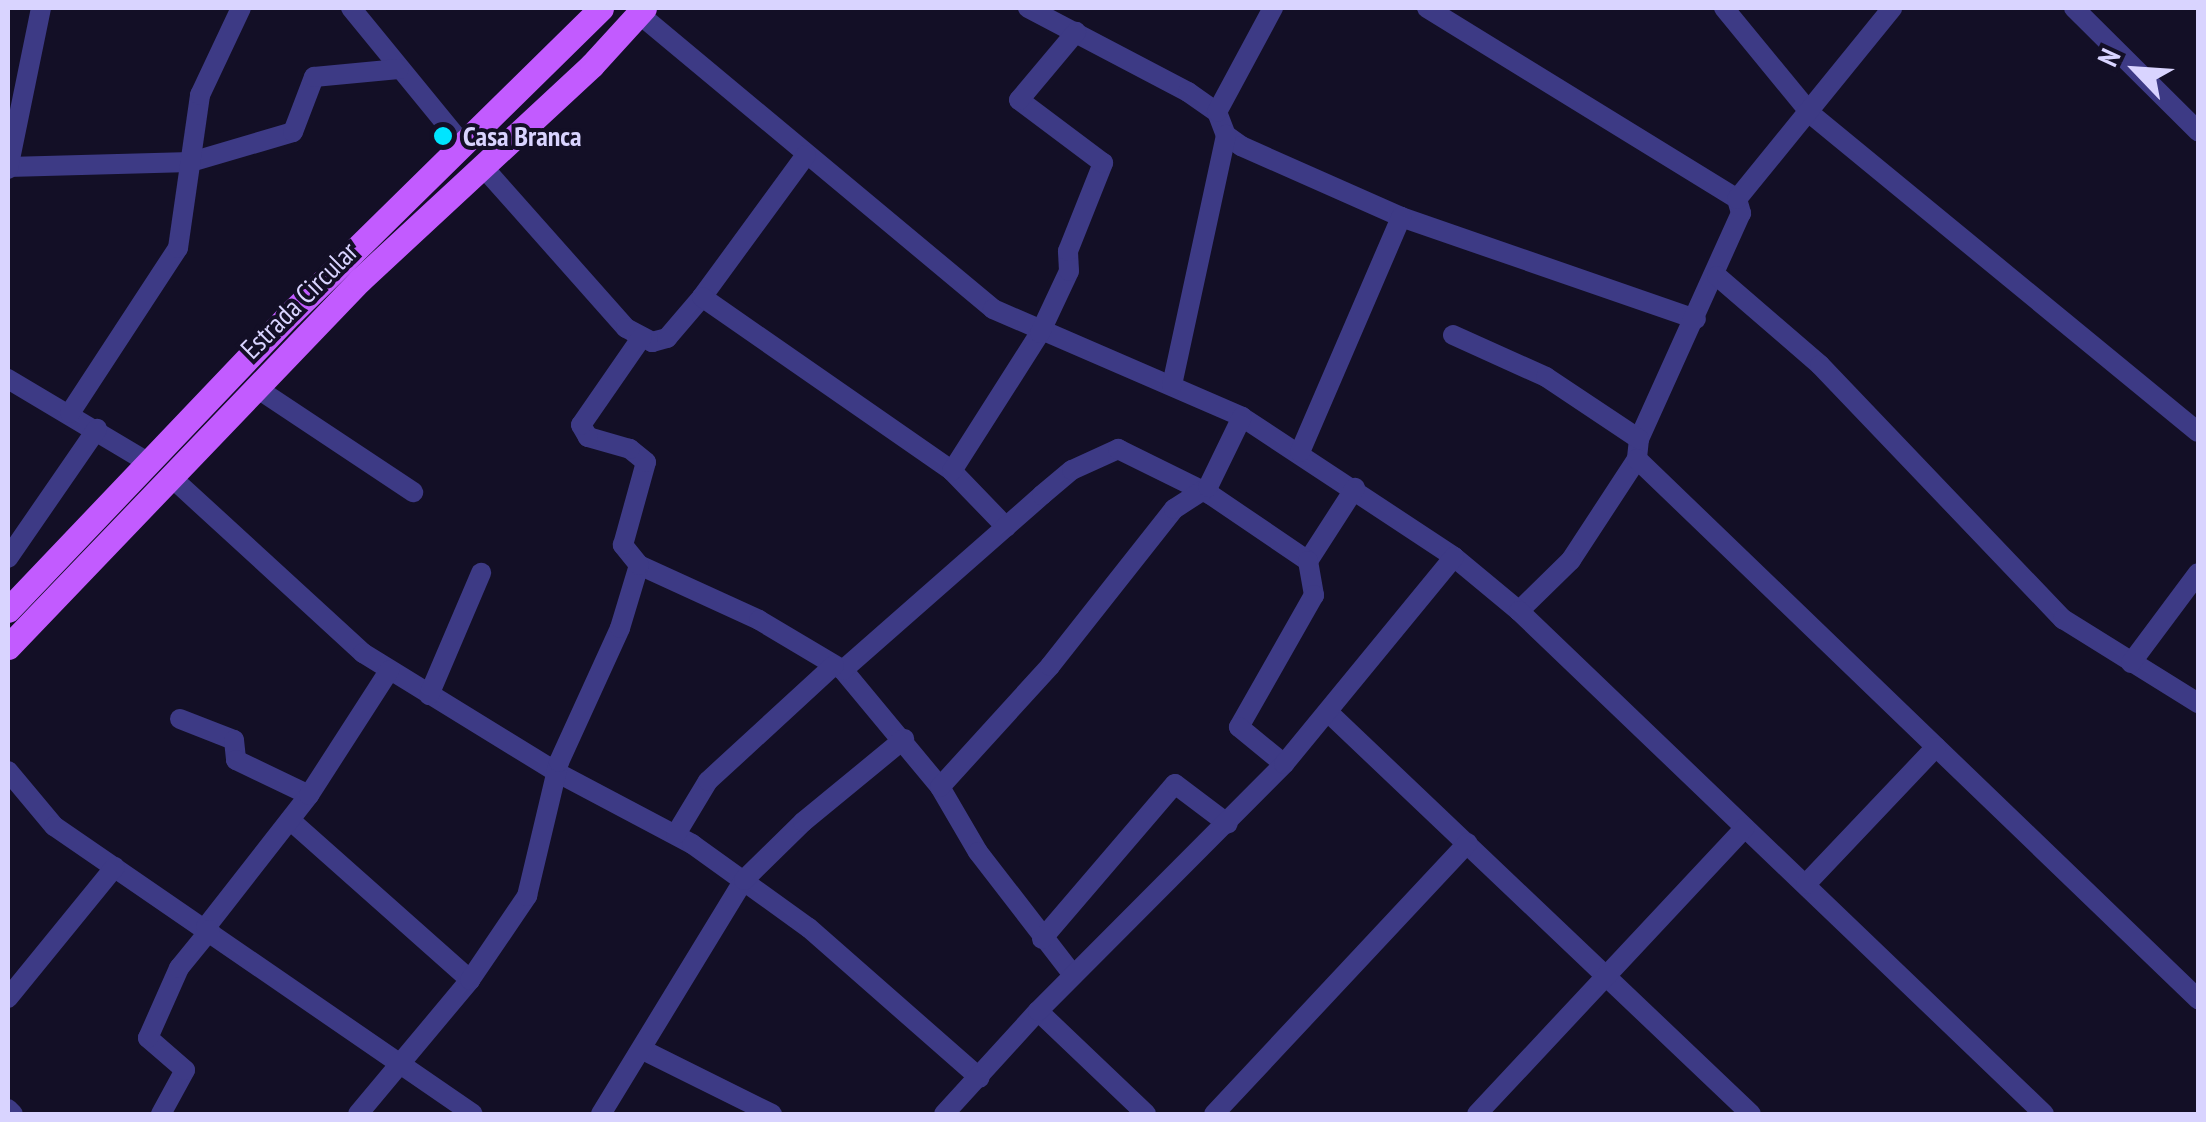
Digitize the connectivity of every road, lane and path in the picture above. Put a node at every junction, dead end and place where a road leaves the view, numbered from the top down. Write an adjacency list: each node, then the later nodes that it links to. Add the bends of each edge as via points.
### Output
1 (41, 8): 21 (street)
2 (241, 8): 20 (street, via 200,95)
3 (351, 8): 13 (street)
4 (601, 8): 18 (main road)
5 (1028, 8): 12 (street)
6 (1273, 8): 14 (street)
7 (1427, 8): 23 (street)
8 (1724, 8): 15 (street)
9 (1892, 8): 15 (street)
10 (2074, 8): 16 (street)
11 (641, 10): 19 (street); 22 (main road, Estrada Circular)
12 (1076, 32): 14 (street); 28 (street, via 1019,100 1103,164 1068,251 1069,271)
13 (399, 69): 18 (street); 20 (street, via 314,77 293,132)
14 (1218, 112): 17 (street)
15 (1812, 115): 23 (street); 37 (street)
16 (2198, 131)
17 (1226, 135): 24 (street); 32 (street)
18 (463, 145): 40 (main road)
19 (806, 156): 26 (street); 28 (street, via 943,272)
20 (191, 162): 21 (street); 34 (street, via 178,248)
21 (8, 168)
22 (484, 168): 30 (street, via 626,328); 33 (main road, Estrada Circular)
23 (1738, 198): 25 (street, via 1739,223)
24 (1401, 217): 27 (street); 39 (street)
25 (1718, 276): 27 (street); 56 (street, via 1848,393 2030,589)
26 (702, 298): 30 (street, via 667,338); 41 (street)
27 (1696, 318): 38 (street)
28 (1040, 333): 32 (street); 41 (street)
29 (1454, 335): 38 (street, via 1546,376)
30 (642, 337): 50 (street, via 581,425 588,437 630,449 646,462 623,545)
31 (8, 379): 34 (street)
32 (1172, 386): 35 (street)
33 (254, 387): 42 (main road, Estrada Circular); 44 (street)
34 (70, 413): 36 (street)
35 (1242, 417): 39 (street); 45 (street)
36 (97, 429): 40 (street); 47 (street)
37 (2198, 432)
38 (1638, 449): 54 (street, via 1571,560); 64 (street)
39 (1300, 452): 43 (street)
40 (147, 462): 53 (main road)
41 (952, 471): 46 (street)
42 (170, 476): 55 (main road, Estrada Circular); 58 (street, via 272,574)
43 (1354, 488): 48 (street); 49 (street)
44 (413, 492)
45 (1200, 495): 46 (street, via 1118,449 1072,470); 49 (street, via 1241,513); 68 (street, via 1174,509 1050,666)
46 (1006, 527): 57 (street)
47 (12, 546)
48 (1454, 557): 54 (street); 61 (street)
49 (1308, 562): 65 (street, via 1314,595 1239,727)
50 (639, 565): 57 (street, via 759,620); 67 (street, via 620,628)
51 (481, 573): 59 (street)
52 (2198, 573): 56 (street)
53 (8, 610)
54 (1519, 611): 72 (street)
55 (8, 647)
56 (2131, 663): 60 (street)
57 (838, 667): 63 (street); 73 (street, via 708,781)
58 (389, 671): 59 (street); 69 (street)
59 (429, 695): 67 (street)
60 (2198, 703)
61 (1329, 713): 65 (street); 74 (street)
62 (180, 719): 69 (street, via 231,738 236,760)
63 (904, 740): 68 (street); 76 (street)
64 (1936, 747): 77 (street); 84 (street)
65 (1284, 764): 71 (street)
66 (8, 771): 75 (street, via 54,826)
67 (558, 773): 73 (street); 82 (street, via 527,896)
68 (940, 786): 79 (street)
69 (308, 794): 70 (street)
70 (290, 820): 78 (street); 82 (street)
71 (1228, 824): 79 (street, via 1176,784); 80 (street)
72 (1745, 828): 77 (street); 81 (street)
73 (676, 834): 76 (street)
74 (1468, 842): 81 (street); 98 (street)
75 (114, 867): 78 (street); 83 (street)
76 (744, 880): 86 (street); 88 (street, via 809,928)
77 (1806, 884): 101 (street)
78 (208, 929): 87 (street); 91 (street, via 179,968 148,1038 183,1063 180,1083)
79 (1042, 938): 80 (street)
80 (1073, 975): 85 (street)
81 (1608, 979): 99 (street); 100 (street)
82 (470, 980): 87 (street)
83 (8, 998)
84 (2198, 999)
85 (1038, 1011): 88 (street); 97 (street)
86 (642, 1050): 94 (street); 95 (street)
87 (400, 1061): 92 (street); 93 (street)
88 (980, 1078): 96 (street)
89 (8, 1109): 90 (street)
90 (13, 1114)
91 (161, 1114)
92 (358, 1114)
93 (473, 1114)
94 (601, 1114)
95 (772, 1114)
96 (944, 1114)
97 (1146, 1114)
98 (1214, 1114)
99 (1477, 1114)
100 (1751, 1114)
101 (2044, 1114)

